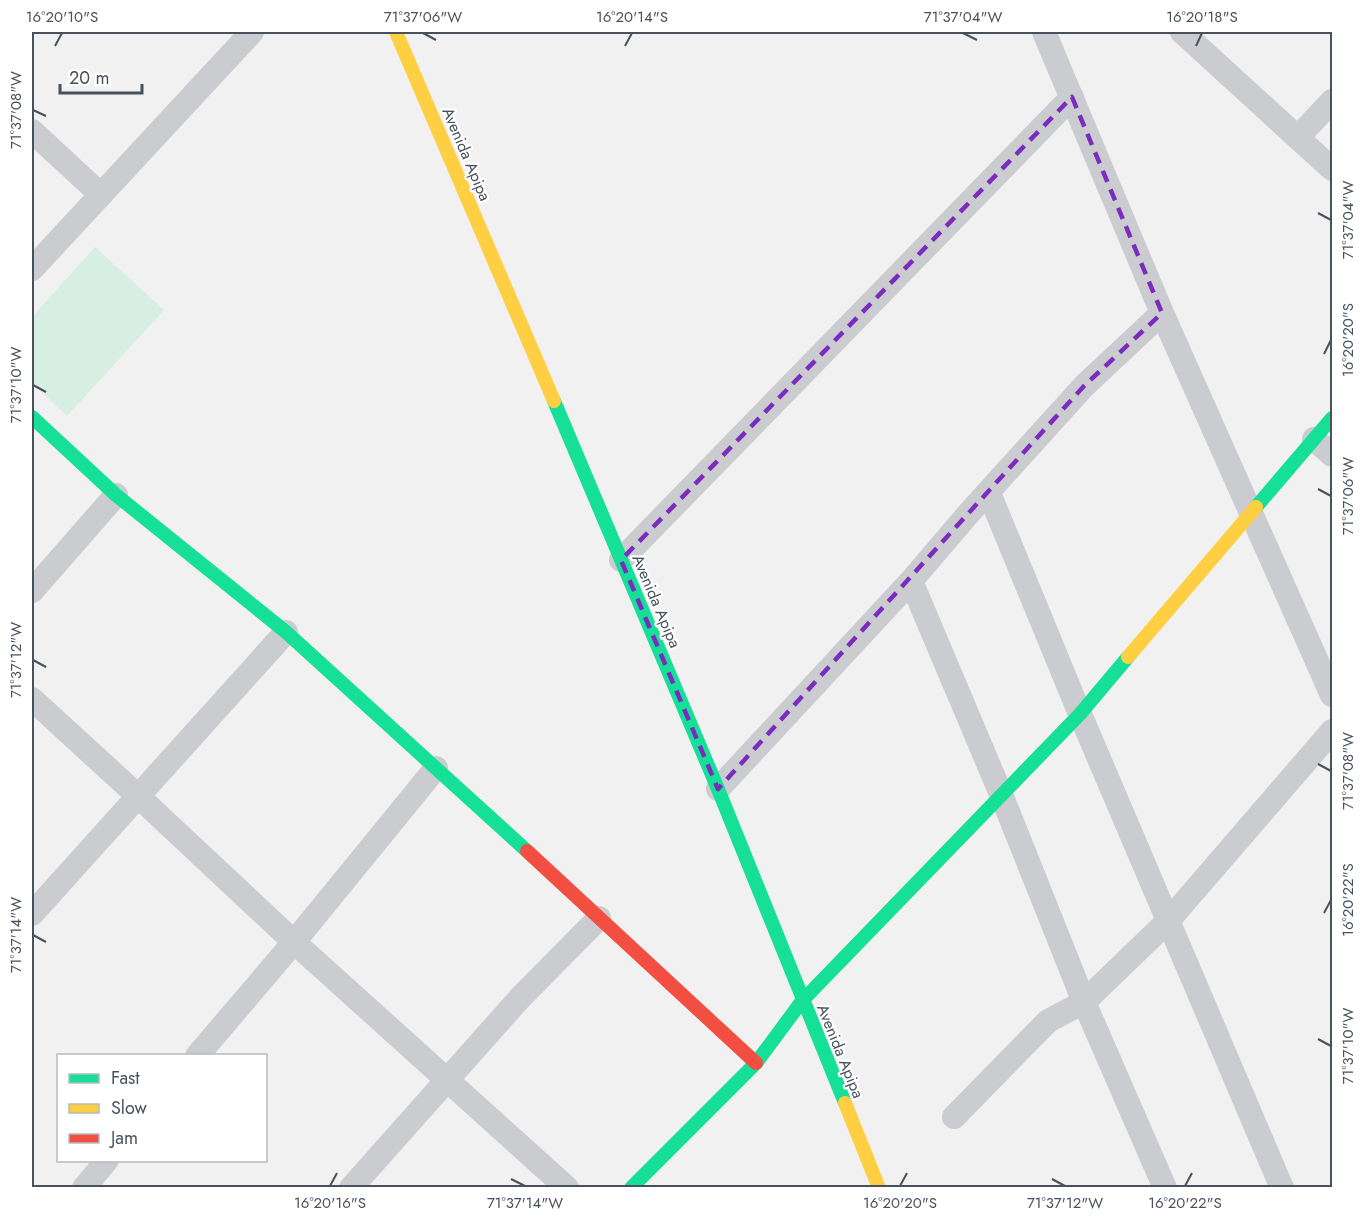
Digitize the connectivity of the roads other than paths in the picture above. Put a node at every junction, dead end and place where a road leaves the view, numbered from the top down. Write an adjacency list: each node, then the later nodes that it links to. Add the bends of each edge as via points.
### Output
1 (396, 32): 20 (street, Avenida Apipa)
2 (1044, 32): 5 (street)
3 (1182, 32): 8 (street)
4 (243, 34): 10 (street)
5 (1072, 97): 12 (street); 20 (street)
6 (1332, 101): 8 (street)
7 (32, 131): 10 (street)
8 (1298, 137): 9 (street)
9 (1332, 169)
10 (100, 194): 11 (street)
11 (32, 269)
12 (1162, 313): 17 (street, via 1084,386); 19 (street)
13 (32, 417): 18 (street)
14 (1332, 418): 15 (street)
15 (1314, 439): 16 (street); 19 (street)
16 (1332, 455)
17 (989, 493): 21 (street); 26 (street)
18 (116, 495): 22 (street); 23 (street)
19 (1252, 512): 24 (street); 26 (street)
20 (621, 560): 29 (street, Avenida Apipa)
21 (911, 581): 29 (street); 30 (street)
22 (32, 591)
23 (286, 633): 28 (street); 31 (street)
24 (1332, 695)
25 (32, 699): 31 (street)
26 (1080, 714): 30 (street); 34 (street)
27 (1332, 731): 34 (street)
28 (436, 768): 33 (street); 35 (street)
29 (718, 789): 36 (street, Avenida Apipa)
30 (1001, 794): 36 (street); 37 (street)
31 (139, 797): 32 (street); 35 (street)
32 (32, 914)
33 (599, 918): 39 (street); 40 (street)
34 (1169, 920): 37 (street); 49 (street)
35 (294, 942): 38 (street); 40 (street)
36 (802, 1001): 39 (street); 47 (street, Avenida Apipa)
37 (1084, 1002): 41 (street, via 1048,1021); 48 (street)
38 (199, 1054)
39 (756, 1063): 46 (street)
40 (446, 1079): 44 (street); 45 (street)
41 (954, 1116)
42 (106, 1162): 43 (street)
43 (84, 1188)
44 (351, 1188)
45 (567, 1188)
46 (631, 1188)
47 (879, 1188)
48 (1164, 1188)
49 (1282, 1188)

